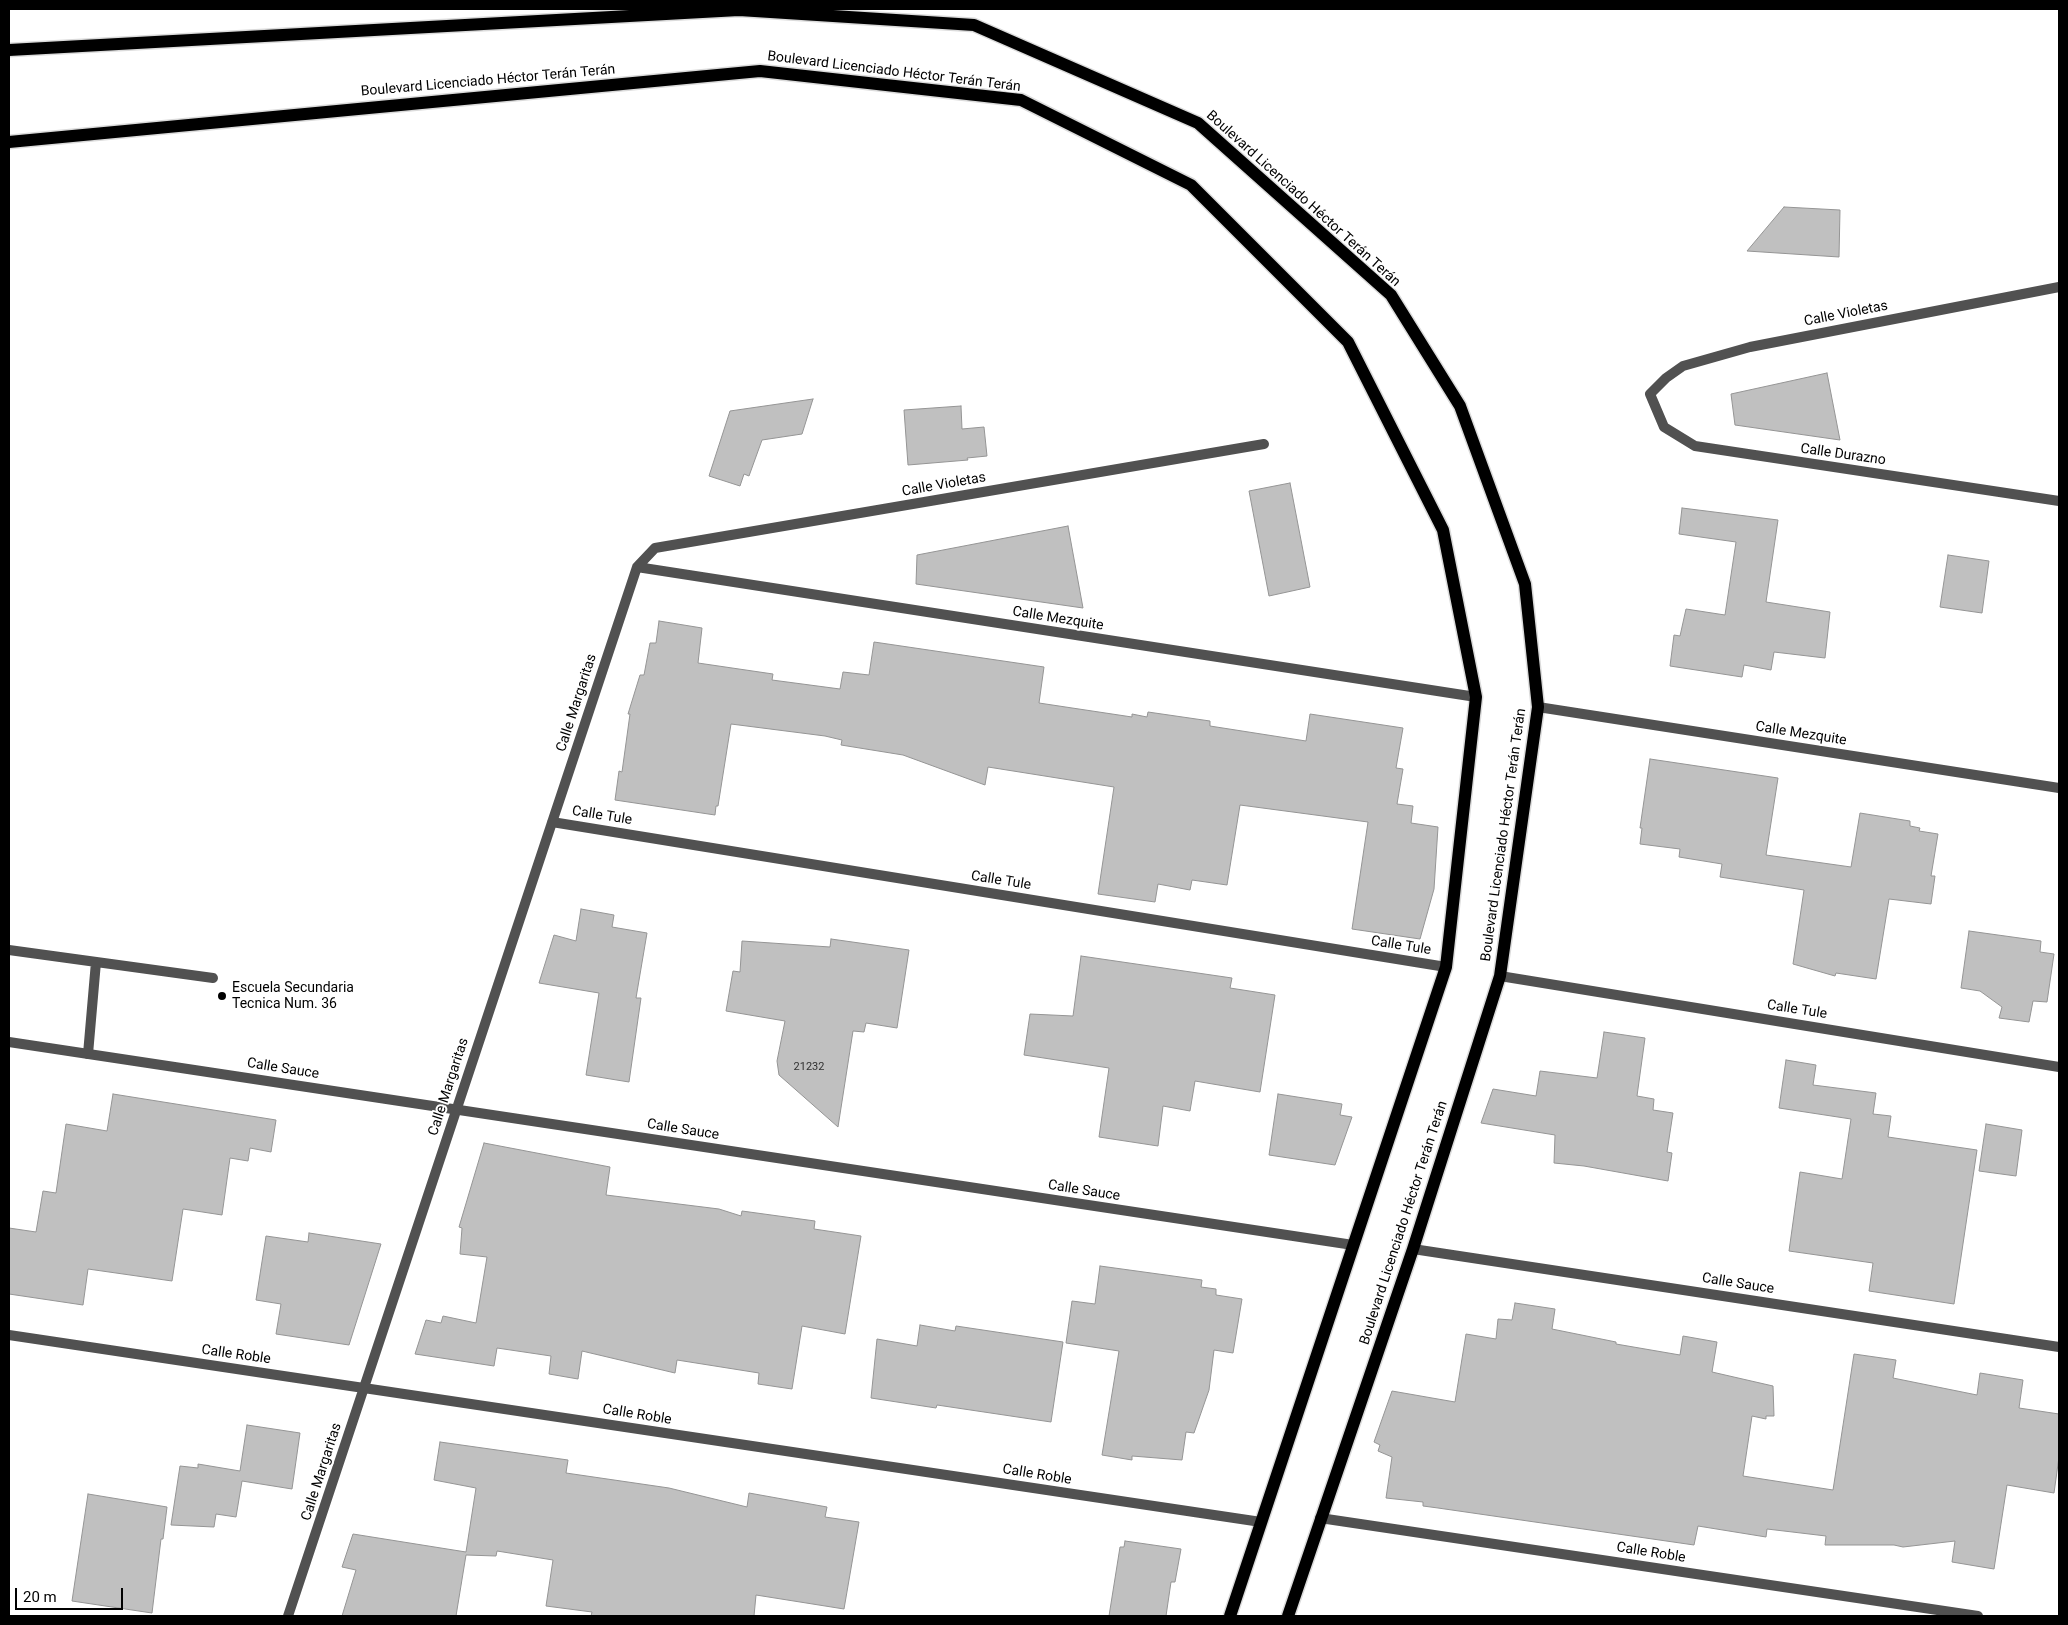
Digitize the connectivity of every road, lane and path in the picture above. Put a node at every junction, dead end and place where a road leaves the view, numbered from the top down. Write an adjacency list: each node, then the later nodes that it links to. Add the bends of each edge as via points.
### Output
1 (9, 50): 9 (main road, Boulevard Licenciado Héctor Terán Terán, via 739,10 974,25 1198,123 1391,295 1460,406 1525,584)
2 (9, 142): 8 (main road, Boulevard Licenciado Héctor Terán Terán, via 760,71 1021,100 1191,185 1348,342 1443,530)
3 (2059, 287): 4 (street, Calle Violetas, via 1750,347 1683,366)
4 (1650, 394): 6 (street, Calle Durazno, via 1664,428 1695,446)
5 (1264, 444): 7 (street, Calle Violetas, via 655,548)
6 (2059, 500)
7 (637, 567): 8 (street, Calle Mezquite); 11 (street, Calle Margaritas)
8 (1476, 697): 14 (main road, Boulevard Licenciado Héctor Terán Terán)
9 (1538, 707): 10 (street, Calle Mezquite); 15 (main road, Boulevard Licenciado Héctor Terán Terán)
10 (2059, 788)
11 (552, 822): 14 (street, Calle Tule); 20 (street, Calle Margaritas)
12 (9, 950): 13 (street)
13 (96, 962): 16 (street); 18 (street)
14 (1446, 968): 21 (main road, Boulevard Licenciado Héctor Terán Terán)
15 (1500, 976): 19 (street, Calle Tule); 22 (main road, Boulevard Licenciado Héctor Terán Terán)
16 (212, 978)
17 (9, 1042): 18 (street, Calle Sauce)
18 (88, 1054): 20 (street, Calle Sauce)
19 (2059, 1067)
20 (456, 1110): 21 (street, Calle Sauce); 25 (street, Calle Margaritas)
21 (1353, 1245): 27 (main road, Boulevard Licenciado Héctor Terán Terán)
22 (1413, 1249): 24 (street, Calle Sauce); 26 (main road, Boulevard Licenciado Héctor Terán Terán)
23 (9, 1335): 25 (street, Calle Roble)
24 (2059, 1347)
25 (364, 1388): 27 (street, Calle Roble); 28 (street, Calle Margaritas)
26 (1320, 1518): 30 (main road, Boulevard Licenciado Héctor Terán Terán); 31 (street, Calle Roble)
27 (1261, 1522): 29 (main road, Boulevard Licenciado Héctor Terán Terán)
28 (288, 1616)
29 (1230, 1616)
30 (1288, 1616)
31 (1978, 1616)

